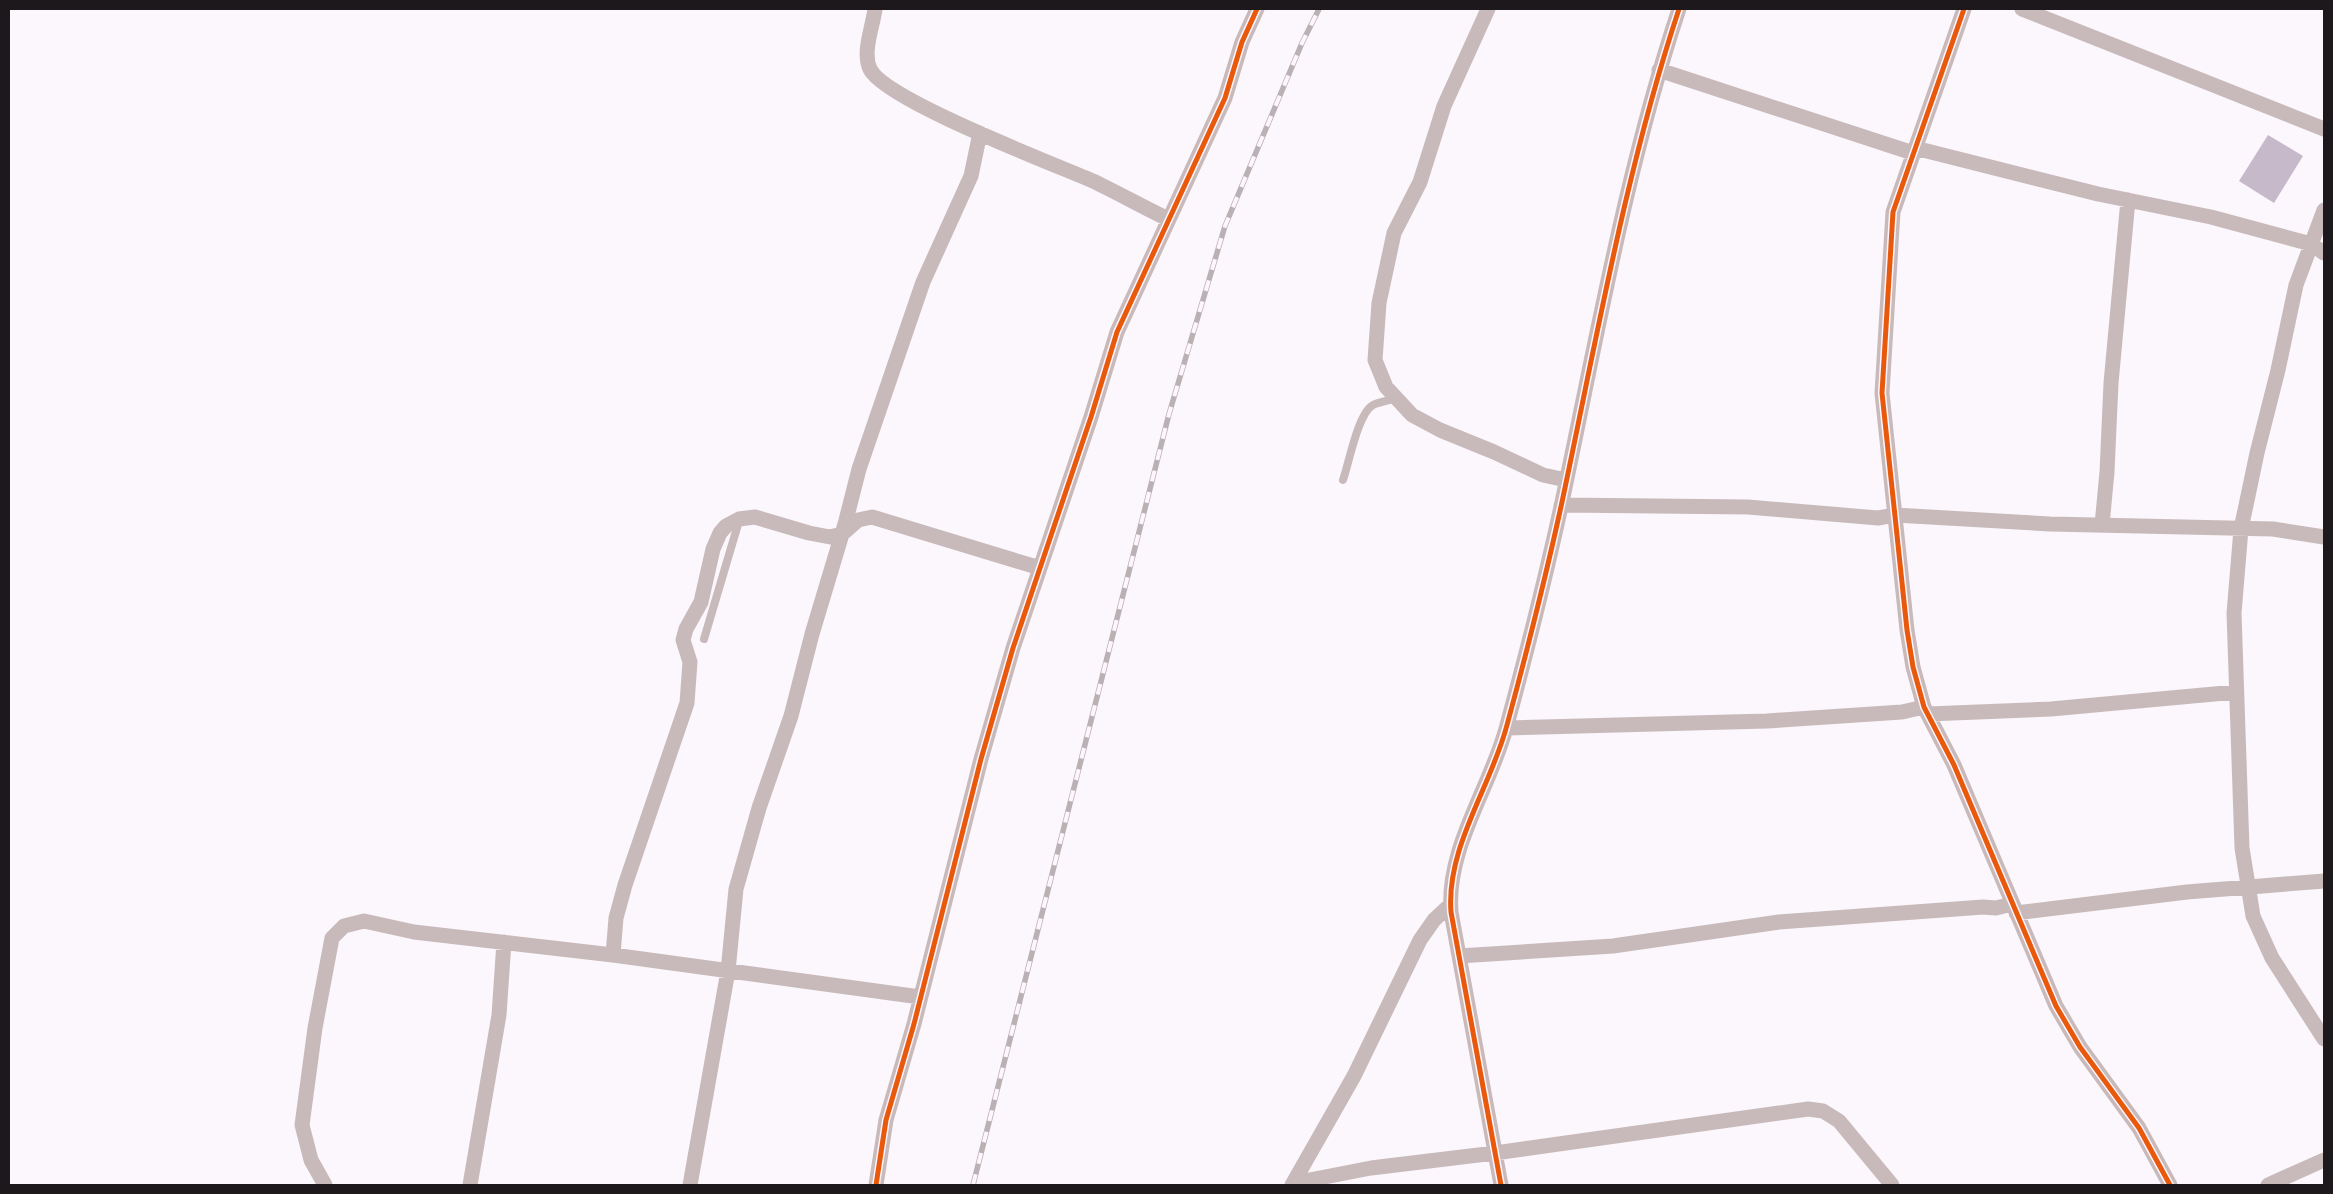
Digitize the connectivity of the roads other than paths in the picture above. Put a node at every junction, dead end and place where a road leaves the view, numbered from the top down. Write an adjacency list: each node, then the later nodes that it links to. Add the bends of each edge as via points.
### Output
1 (875, 9): 9 (street, via 868,59 869,68 878,79 904,97)
2 (1257, 9): 13 (street, via 1242,42 1225,98)
3 (1488, 9): 16 (street, via 1444,106 1420,182 1394,233 1379,303 1375,348 1378,371)
4 (1679, 9): 7 (street)
5 (1964, 9): 10 (street)
6 (2022, 9): 8 (street)
7 (1659, 70): 10 (street); 18 (street, via 1607,284)
8 (2324, 128)
9 (980, 133): 13 (street, via 1095,182); 24 (street, via 971,176 923,282 859,469)
10 (1914, 150): 11 (street); 20 (street, via 1893,212 1882,393)
11 (2128, 200): 14 (street, via 2210,217); 22 (street)
12 (2324, 210): 14 (street)
13 (1168, 219): 26 (street, via 1117,332 1092,417)
14 (2311, 244): 15 (street); 23 (street, via 2296,285)
15 (2324, 254)
16 (1395, 398): 17 (lane, via 1371,406 1365,412); 18 (street, via 1412,415 1440,430 1543,475)
17 (1344, 480)
18 (1566, 480): 19 (street)
19 (1561, 505): 20 (street, via 1748,506 1878,518); 30 (street)
20 (1895, 515): 22 (street); 29 (street, via 1907,630 1913,667)
21 (739, 519): 24 (street, via 755,517 819,536); 27 (lane); 36 (street, via 720,533 701,602 686,629 684,640 690,662 686,703 625,885 616,918)
22 (2102, 525): 23 (street)
23 (2241, 529): 25 (street, via 2273,529); 28 (street, via 2234,613)
24 (842, 534): 26 (street, via 858,520 872,517); 38 (street, via 791,716 759,808 736,889)
25 (2324, 537)
26 (1040, 568): 39 (street, via 981,759)
27 (704, 639)
28 (2236, 692): 29 (street, via 2051,708); 32 (street, via 2242,848)
29 (1926, 710): 30 (street, via 1766,721); 34 (street, via 1947,749)
30 (1507, 728): 33 (street, via 1454,866)
31 (2324, 882): 32 (street)
32 (2249, 888): 34 (street); 40 (street, via 2253,916 2272,958)
33 (1450, 905): 37 (street); 43 (street, via 1420,940 1370,1045)
34 (2014, 908): 37 (street, via 1983,907 1779,922 1613,946); 50 (street, via 2056,1006 2080,1047 2139,1128)
35 (504, 942): 36 (street); 44 (street, via 414,932 364,921 344,926 332,938 315,1028 302,1126 311,1160); 45 (street, via 499,1015)
36 (613, 955): 38 (street)
37 (1459, 956): 41 (street)
38 (728, 971): 39 (street); 46 (street)
39 (920, 997): 47 (street, via 886,1120)
40 (2324, 1039)
41 (1495, 1153): 43 (street, via 1370,1168); 48 (street); 49 (street, via 1815,1109 1839,1121)
42 (2324, 1160): 51 (street)
43 (1293, 1184)
44 (325, 1185)
45 (470, 1185)
46 (690, 1185)
47 (876, 1185)
48 (1501, 1185)
49 (1892, 1185)
50 (2170, 1185)
51 (2268, 1185)

